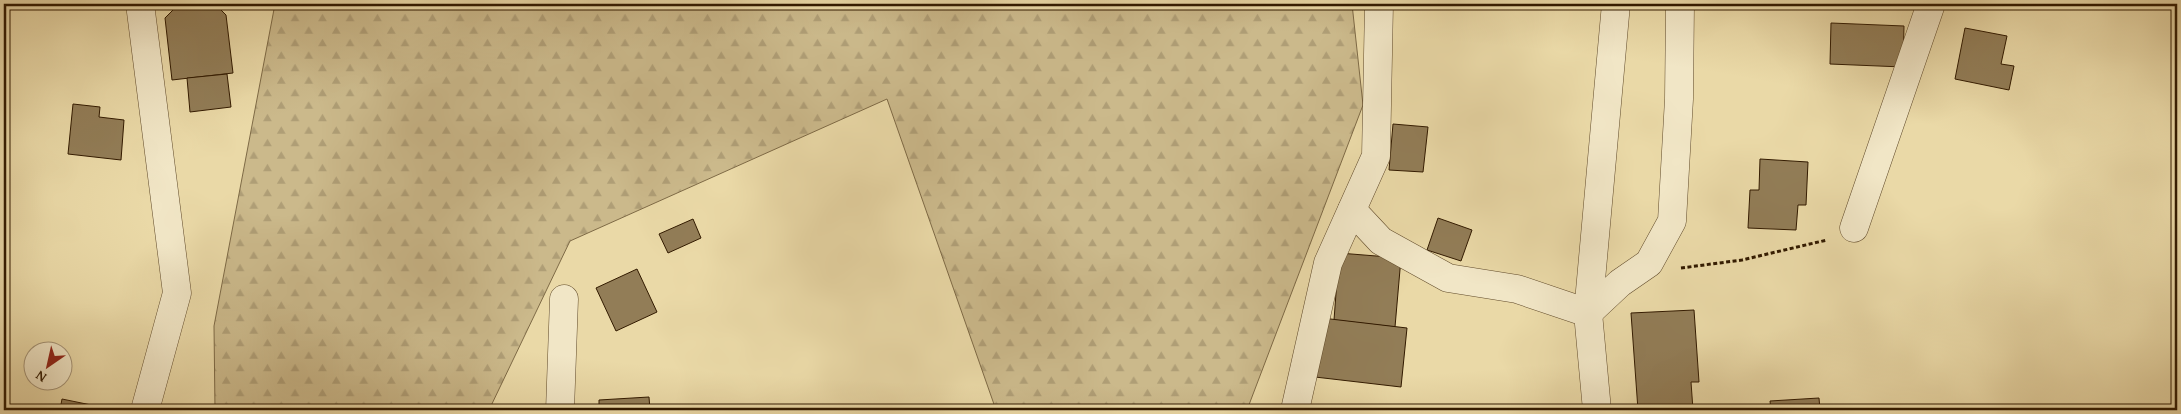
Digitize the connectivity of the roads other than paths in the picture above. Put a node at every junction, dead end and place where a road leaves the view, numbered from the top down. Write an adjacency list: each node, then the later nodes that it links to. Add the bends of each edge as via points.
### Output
1 (140, 4): 10 (street, via 177,293)
2 (1379, 4): 6 (street, via 1376,156)
3 (1616, 4): 9 (street)
4 (1680, 4): 9 (street, via 1679,99 1672,221 1649,263 1620,283)
5 (1931, 4): 7 (street)
6 (1352, 210): 9 (street, via 1381,241 1448,278 1517,289); 12 (street, via 1328,263)
7 (1854, 228)
8 (564, 299): 11 (street)
9 (1588, 313): 13 (street)
10 (146, 410)
11 (560, 410)
12 (1295, 410)
13 (1598, 410)

